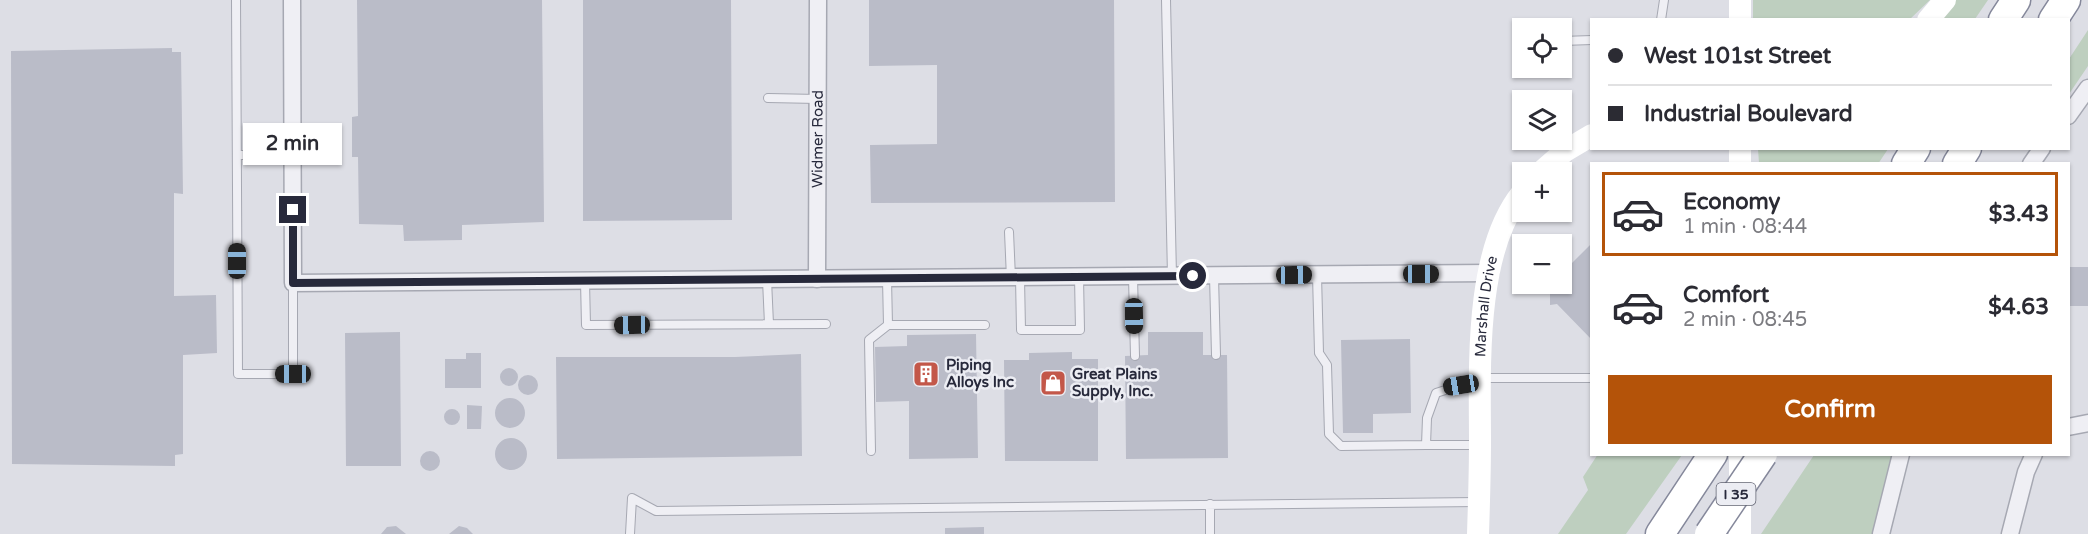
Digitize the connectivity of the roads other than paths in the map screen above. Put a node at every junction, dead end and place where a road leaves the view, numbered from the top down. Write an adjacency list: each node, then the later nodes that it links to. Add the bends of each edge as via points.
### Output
1 (236, 0): 22 (lane)
2 (292, 0): 23 (street)
3 (818, 0): 19 (street, Widmer Road)
4 (1166, 0): 29 (lane)
5 (1664, 0): 10 (lane)
6 (1740, 0): 11 (street)
7 (1945, 0): 12 (street)
8 (2016, 0): 13 (highway)
9 (2067, 0): 14 (highway)
10 (1661, 18)
11 (1740, 18)
12 (1930, 18)
13 (2004, 18)
14 (2055, 18)
15 (1590, 40): 16 (lane)
16 (1572, 41)
17 (2088, 88): 20 (street)
18 (768, 98): 19 (lane)
19 (818, 99): 34 (street, Widmer Road)
20 (2070, 113)
21 (1590, 136): 24 (street)
22 (237, 155): 23 (lane); 38 (lane, via 238,374 293,374)
23 (293, 155): 38 (street)
24 (1552, 162)
25 (1512, 209): 27 (street, Marshall Drive, via 1504,221)
26 (1009, 232): 33 (lane)
27 (1490, 273): 28 (street); 46 (street, Marshall Drive, via 1480,329)
28 (1317, 275): 30 (street); 49 (lane, via 1319,353 1327,365 1329,434 1341,446)
29 (1172, 276): 30 (street); 32 (street)
30 (1214, 276): 43 (lane)
31 (1079, 277): 32 (street); 33 (street); 33 (lane, via 1080,330 1021,330)
32 (1133, 277): 44 (lane)
33 (1016, 278): 35 (street)
34 (817, 279): 35 (street); 36 (street)
35 (887, 279): 41 (lane)
36 (767, 280): 37 (street); 39 (lane)
37 (585, 281): 38 (street); 39 (lane, via 586,325)
38 (293, 283)
39 (769, 324): 40 (lane)
40 (826, 324)
41 (888, 325): 42 (lane); 51 (lane, via 869,340)
42 (986, 325)
43 (1216, 355)
44 (1135, 356)
45 (1590, 378): 46 (lane)
46 (1480, 382): 49 (lane, via 1436,393 1429,406); 50 (street, Marshall Drive)
47 (2088, 423): 48 (street)
48 (2070, 427)
49 (1426, 445): 50 (lane)
50 (1480, 445): 57 (street, Marshall Drive)
51 (871, 451)
52 (1712, 456): 59 (highway, I 35)
53 (1740, 456): 64 (street)
54 (1762, 456): 63 (highway, I 35, bridge)
55 (1900, 456): 65 (street)
56 (2033, 456): 66 (street)
57 (1479, 501): 58 (lane); 62 (street, Marshall Drive)
58 (1210, 504): 60 (lane, via 656,511 632,498); 61 (lane)
59 (1664, 528)
60 (630, 534)
61 (1210, 534)
62 (1478, 534)
63 (1709, 534)
64 (1740, 534)
65 (1881, 534)
66 (2010, 534)

